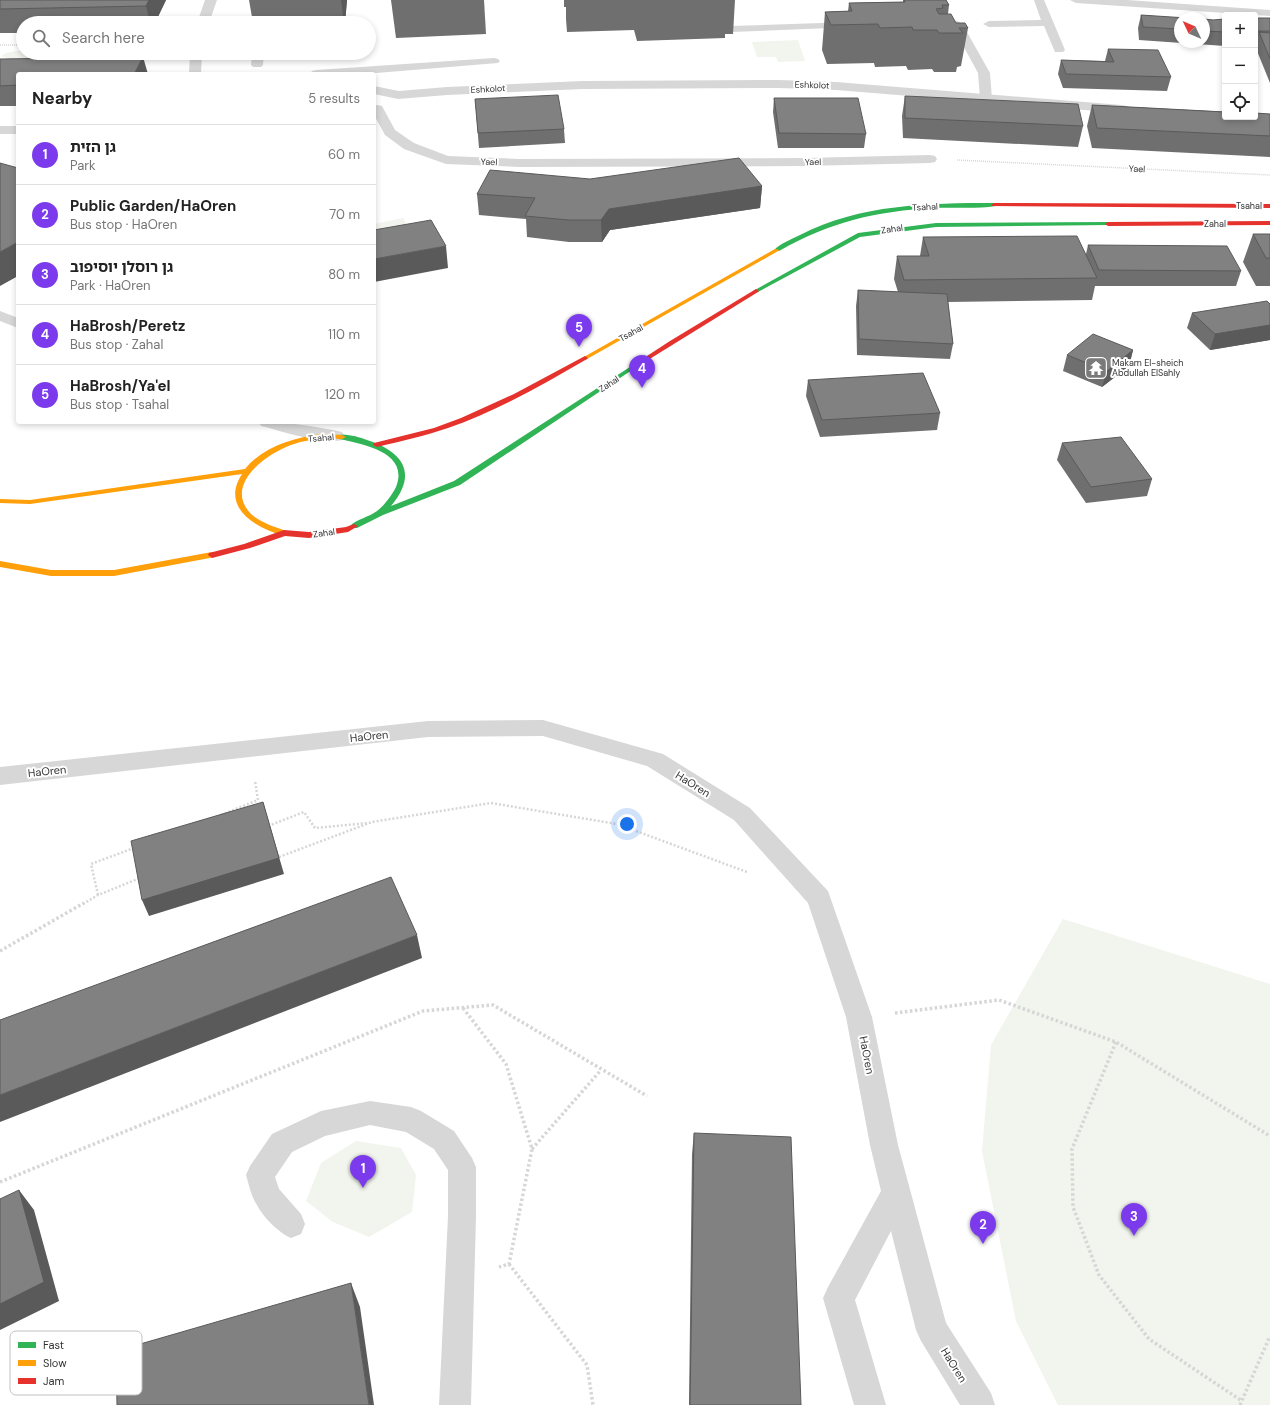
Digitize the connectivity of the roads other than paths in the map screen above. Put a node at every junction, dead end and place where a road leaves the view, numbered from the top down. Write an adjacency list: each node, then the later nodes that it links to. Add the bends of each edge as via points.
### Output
1 (211, 0): 5 (street)
2 (1039, 0): 7 (lane)
3 (1076, 0): 4 (street)
4 (1270, 13)
5 (205, 16)
6 (936, 22): 19 (lane, via 959,27 984,73)
7 (1048, 23): 8 (lane); 11 (lane)
8 (989, 24)
9 (865, 25): 10 (lane)
10 (731, 29)
11 (1059, 50)
12 (196, 60): 15 (street)
13 (494, 62): 14 (lane)
14 (374, 70): 16 (lane)
15 (195, 72)
16 (345, 72)
17 (376, 90): 18 (street)
18 (398, 96): 19 (street, Eshkolot, via 447,91 583,85 722,84 836,86); 20 (street, via 396,103)
19 (986, 99): 21 (street, Eshkolot)
20 (376, 109): 24 (street, Yael, via 390,132 408,146 446,160 536,163)
21 (1136, 110)
22 (0, 130): 23 (street)
23 (16, 130)
24 (930, 159)
25 (1270, 206): 32 (main road, Tsahal, via 949,205 900,208 832,223 789,243 517,395 474,416)
26 (1270, 223): 36 (main road, Zahal, via 936,225 858,235 789,272 672,342 457,483)
27 (0, 316): 28 (lane)
28 (16, 322)
29 (275, 424): 33 (lane, via 284,430 282,438)
30 (277, 424): 31 (lane, via 300,431)
31 (336, 436): 32 (main road, Tsahal, via 358,438); 33 (main road, Tsahal, via 301,440)
32 (377, 445): 36 (main road, via 389,452 396,461 402,481 391,503)
33 (269, 452): 34 (main road, Tsahal)
34 (246, 471): 35 (main road, via 30,502); 37 (main road, via 239,488 240,504 245,512 261,525)
35 (0, 501)
36 (380, 513): 37 (main road, Zahal, via 335,532 309,535)
37 (284, 533): 38 (main road, Zahal, via 247,546 206,556 114,574 51,573)
38 (0, 564)
39 (0, 776): 40 (street, HaOren, via 428,729 543,728 655,760 742,814 819,898 859,1017)
40 (896, 1193): 43 (street, via 839,1298); 44 (street, HaOren, via 932,1330)
41 (291, 1224): 42 (lane, via 267,1197 260,1175 282,1143 321,1124 370,1113 411,1120 444,1140 462,1167)
42 (455, 1405)
43 (870, 1405)
44 (979, 1405)

